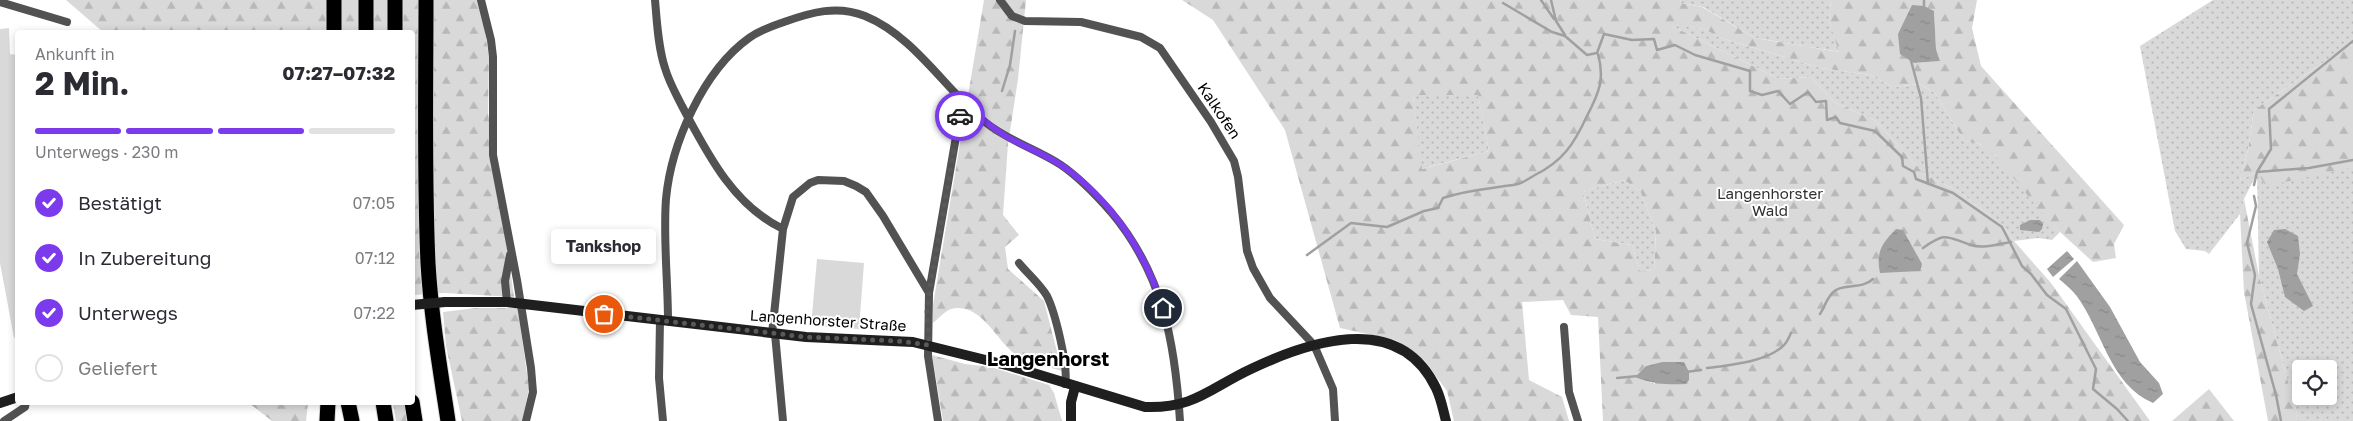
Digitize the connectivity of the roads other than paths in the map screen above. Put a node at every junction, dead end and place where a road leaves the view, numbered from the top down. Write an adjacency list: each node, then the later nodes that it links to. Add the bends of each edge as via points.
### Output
1 (334, 0): 10 (highway)
2 (366, 0): 11 (highway)
3 (395, 0): 12 (highway)
4 (426, 0): 41 (highway, via 428,265)
5 (480, 0): 16 (street, via 493,57 493,155)
6 (655, 0): 14 (street, via 664,66)
7 (1000, 0): 26 (street, Kalkofen, via 1012,16 1025,20 1081,22 1141,36 1160,48 1234,161 1247,251 1260,283)
8 (0, 2): 9 (street)
9 (67, 22)
10 (334, 30)
11 (366, 30)
12 (395, 30)
13 (962, 102): 14 (street, via 910,48 878,23 854,12 828,10 815,11 775,25 748,39 712,77); 18 (street); 35 (street, via 987,124 1062,166 1091,190 1126,229 1147,267 1168,322)
14 (689, 119): 15 (street, via 725,180 760,215); 22 (street, via 678,147 667,197)
15 (782, 229): 18 (street, via 793,197 810,183 831,180 856,186 866,192); 24 (street)
16 (511, 251): 19 (street, via 505,281); 20 (street)
17 (1019, 263): 27 (street, via 1047,296)
18 (929, 293): 25 (street)
19 (508, 302): 20 (street, Langenhorster Straße); 21 (street, Langenhorster Straße, bridge)
20 (521, 304): 22 (street, Langenhorster Straße); 42 (street, via 533,392)
21 (415, 305)
22 (664, 321): 24 (street, Langenhorster Straße); 43 (street, via 658,348)
23 (1564, 327): 50 (street, via 1569,392)
24 (773, 334): 25 (street, Langenhorster Straße); 44 (street)
25 (929, 345): 27 (street, Langenhorster Straße); 45 (street)
26 (1314, 345): 35 (street, Langenhorster Straße, via 1269,360); 48 (street, Kalkofen, via 1333,389); 49 (street, Langenhorster Straße, via 1340,338 1356,338 1399,349 1430,378)
27 (1070, 386): 35 (street, Langenhorster Straße, via 1145,407); 46 (street)
28 (15, 398): 29 (street)
29 (0, 403)
30 (25, 405): 36 (street)
31 (328, 405): 37 (highway)
32 (349, 405): 38 (highway)
33 (383, 405): 39 (highway)
34 (413, 405): 40 (highway)
35 (1179, 405): 47 (street)
36 (4, 421)
37 (327, 421)
38 (352, 421)
39 (386, 421)
40 (416, 421)
41 (448, 421)
42 (526, 421)
43 (663, 421)
44 (783, 421)
45 (938, 421)
46 (1071, 421)
47 (1180, 421)
48 (1335, 421)
49 (1446, 421)
50 (1578, 421)

